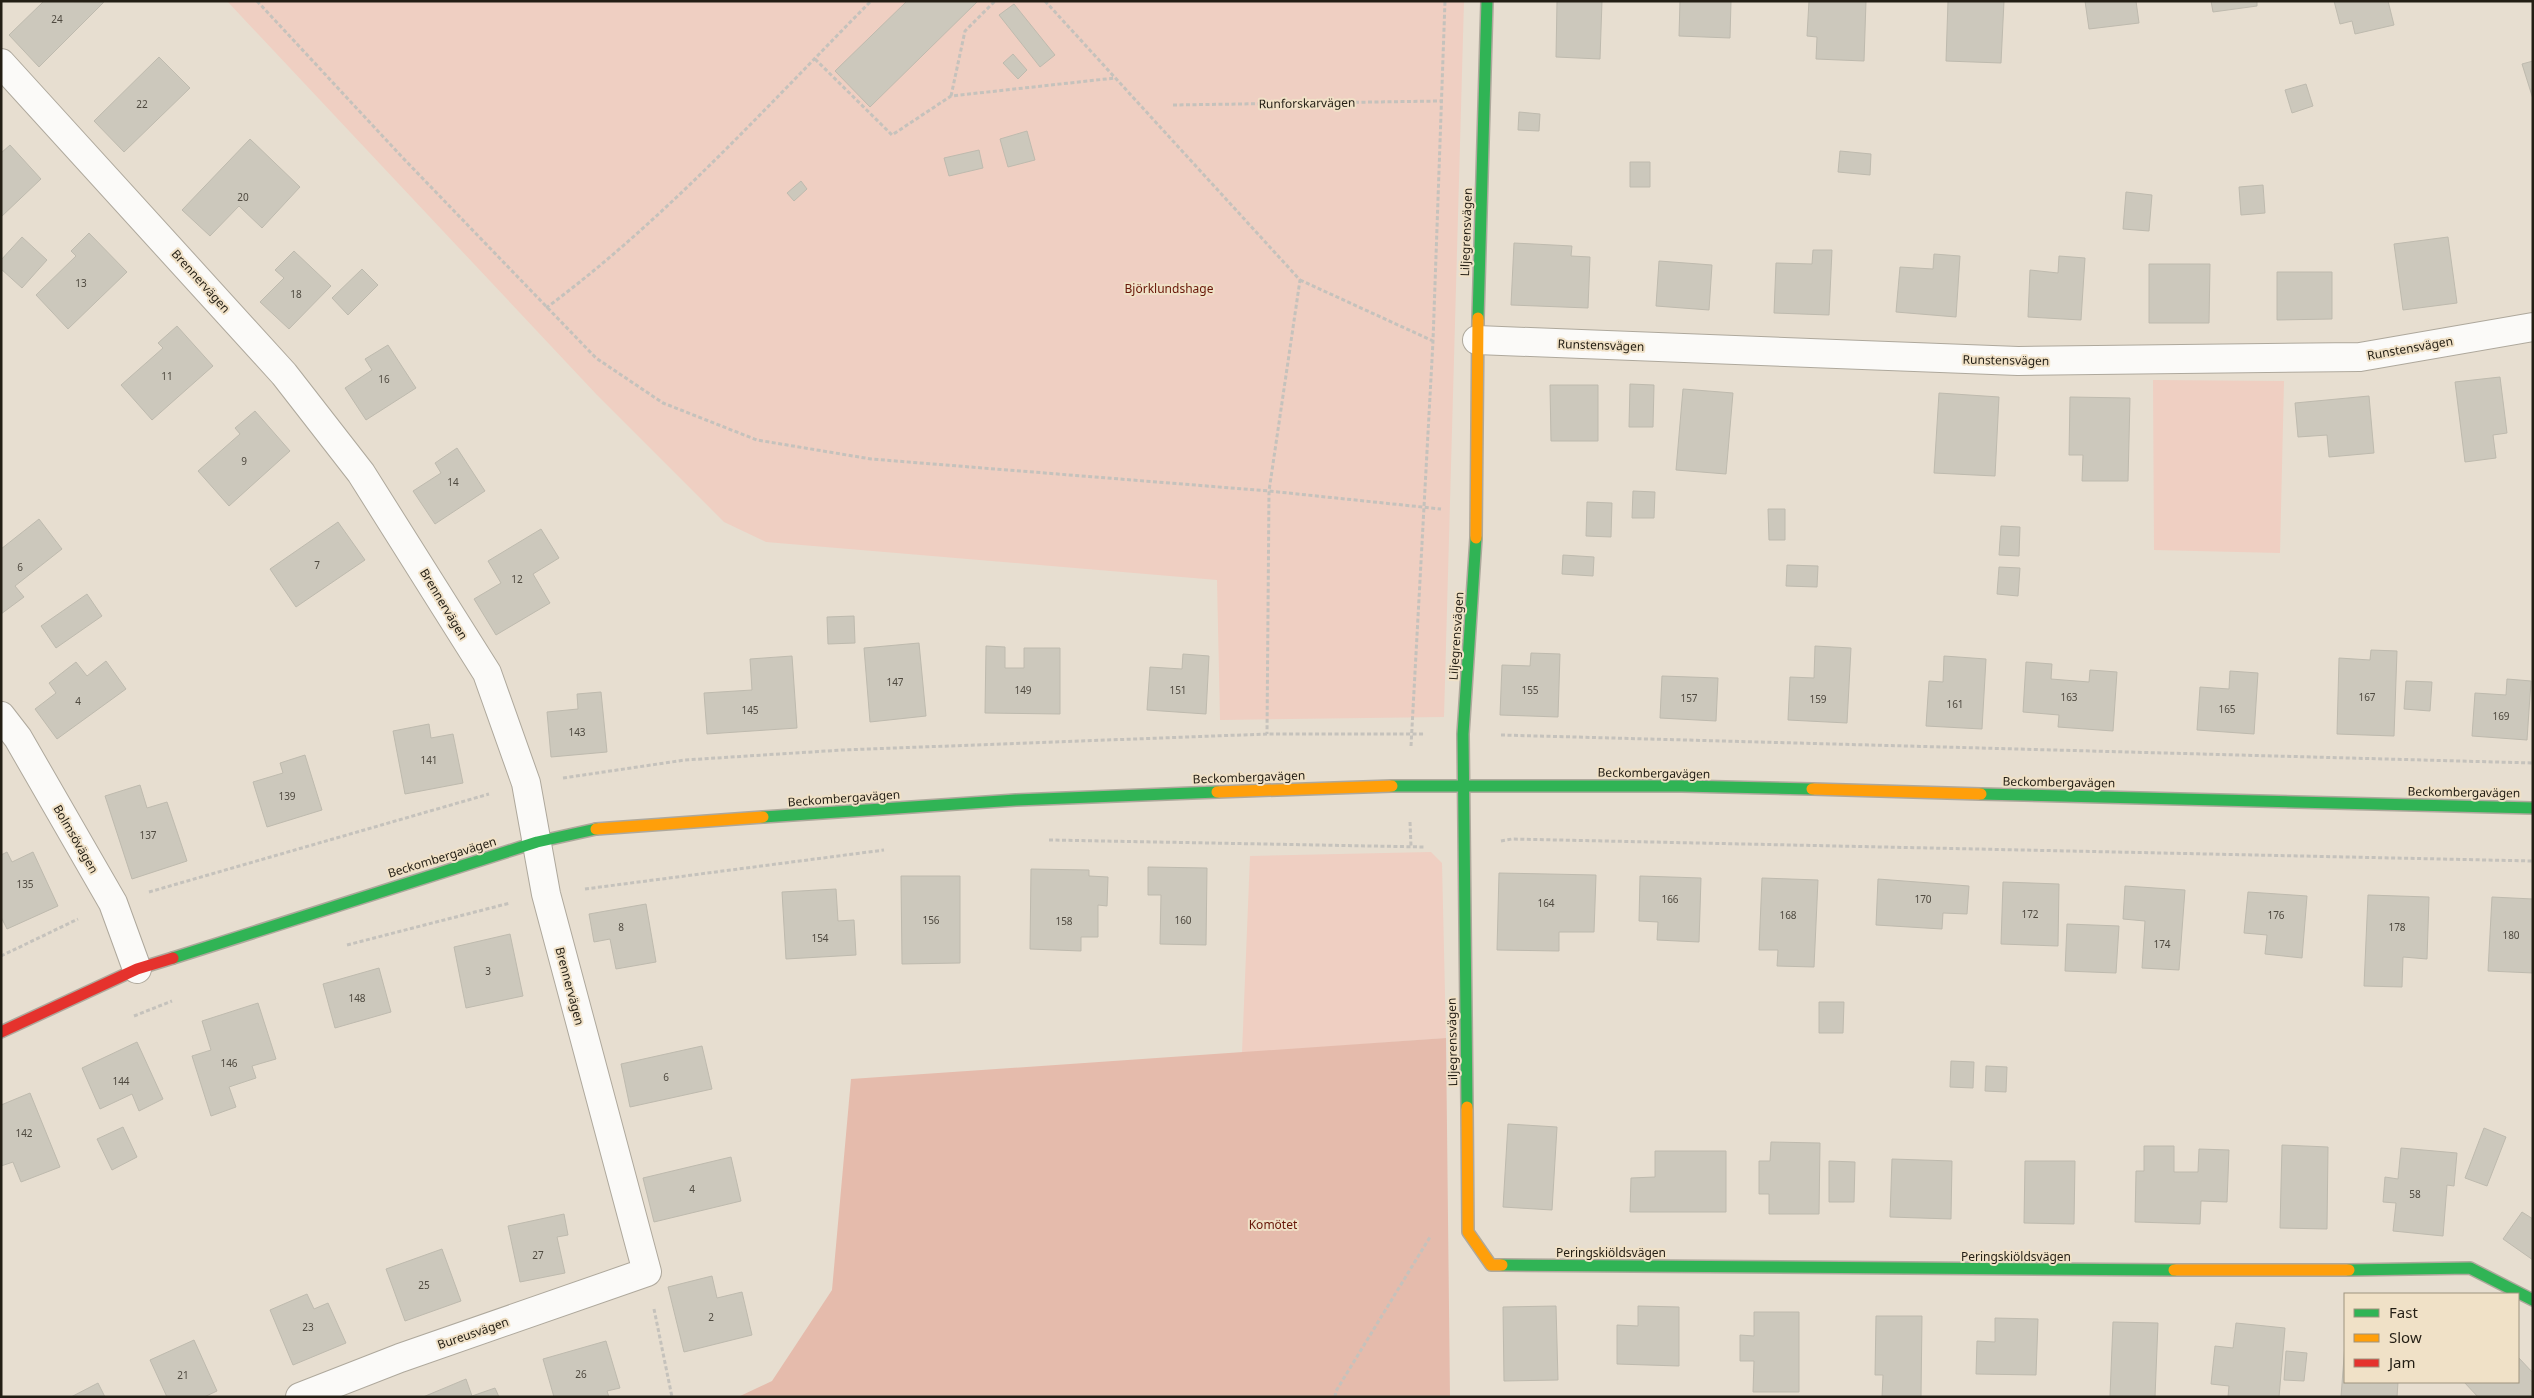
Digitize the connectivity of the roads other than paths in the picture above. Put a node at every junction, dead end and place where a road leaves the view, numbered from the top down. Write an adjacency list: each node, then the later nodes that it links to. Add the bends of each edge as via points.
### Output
1 (1486, 1): 4 (street, Liljegrensvägen)
2 (1, 63): 8 (street, Brennervägen, via 284,374 361,473 487,673 526,783)
3 (2533, 327): 4 (street, Runstensvägen, via 2360,357 2018,361)
4 (1477, 340): 6 (street, Liljegrensvägen, via 1478,513)
5 (1, 716): 9 (street, Bolmsövägen, via 18,738 112,903)
6 (1462, 785): 7 (street, Beckombergavägen, via 1682,786); 8 (street, Beckombergavägen, via 1016,800 608,826); 11 (street, Liljegrensvägen, via 1468,1232)
7 (2533, 808)
8 (537, 842): 9 (street, Beckombergavägen); 12 (street, Brennervägen, via 546,894)
9 (137, 969): 10 (street, Beckombergavägen)
10 (1, 1032)
11 (1491, 1265): 13 (street, Peringskiöldsvägen, via 2249,1271 2470,1268)
12 (647, 1272): 14 (street, Bureusvägen, via 400,1358)
13 (2533, 1300)
14 (300, 1397)

